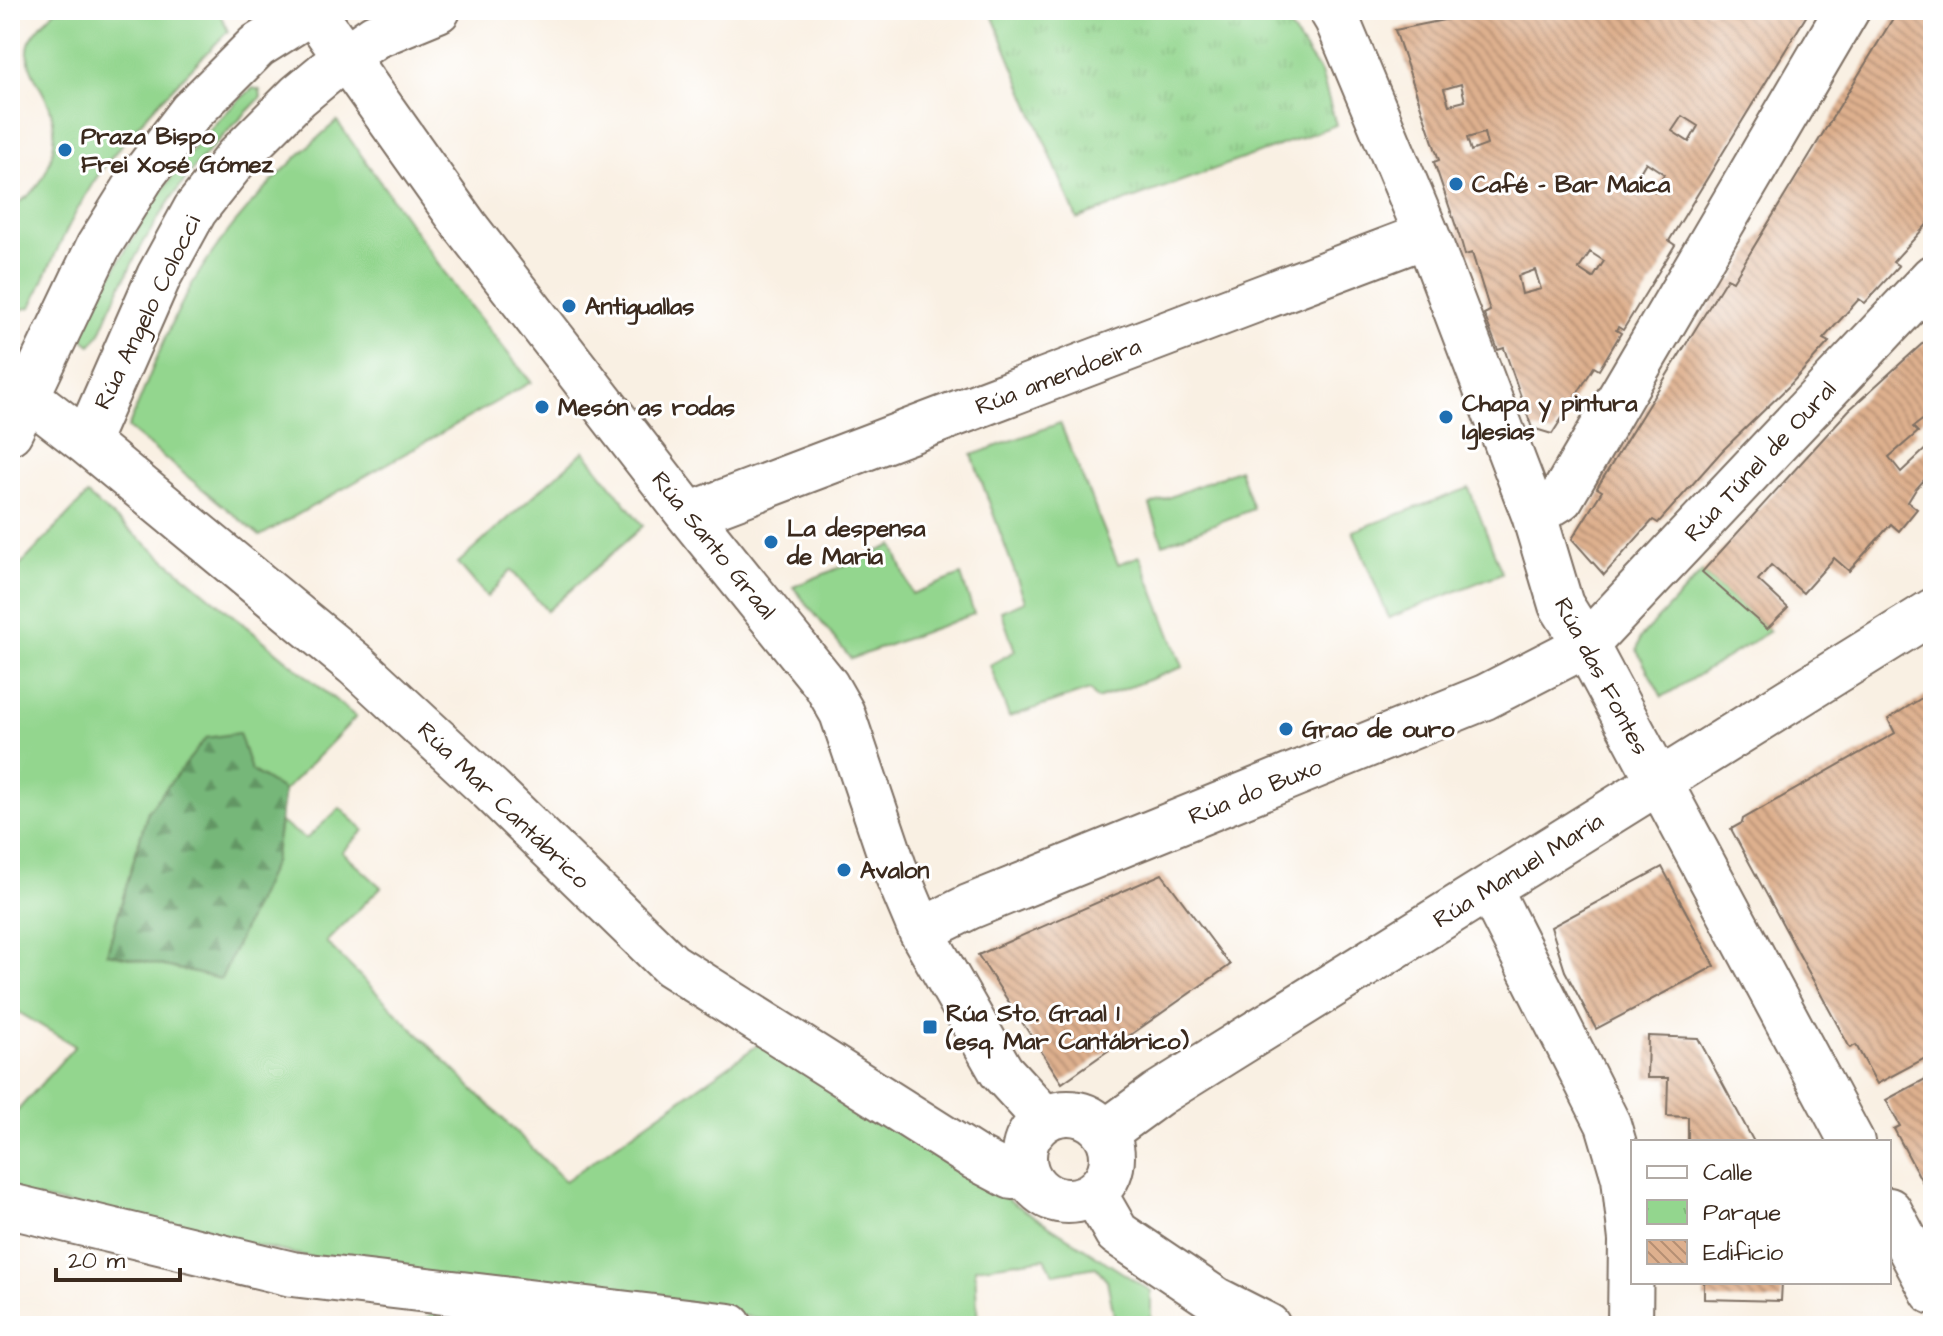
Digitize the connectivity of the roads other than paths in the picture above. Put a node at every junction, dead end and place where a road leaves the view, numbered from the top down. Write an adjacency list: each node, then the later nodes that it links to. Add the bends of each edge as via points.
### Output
1 (313, 10): 5 (street, Rúa Santo Graal); 8 (street, via 257,46 191,112 143,175 98,247)
2 (438, 10): 5 (street, Rúa Angelo Colocci, via 375,36)
3 (1847, 10): 11 (street, via 1561,498)
4 (1344, 13): 6 (street, Rúa das Fontes)
5 (345, 57): 9 (street, Rúa Angelo Colocci, via 237,157 195,210 159,276); 10 (street, Rúa Santo Graal, via 466,227)
6 (1427, 235): 10 (street, Rúa amendoeira); 11 (street, Rúa das Fontes)
7 (1933, 277): 13 (street, Rúa Túnel de Oural)
8 (16, 404): 9 (street, Rúa Mar Cantábrico)
9 (86, 442): 20 (street, Rúa Mar Cantábrico, via 356,665 671,965 974,1157 1012,1177)
10 (689, 515): 16 (street, Rúa Santo Graal, via 826,685 842,713)
11 (1534, 515): 13 (street, Rúa das Fontes, via 1561,605)
12 (1933, 611): 14 (street, Rúa Manuel María)
13 (1586, 645): 14 (street, Rúa das Fontes); 16 (street, Rúa do Buxo, via 1485,697)
14 (1657, 782): 15 (street, Rúa Manuel María); 19 (street, Rúa das Fontes)
15 (1489, 888): 18 (street, Rúa Manuel María, via 1158,1094); 28 (street, via 1608,1124 1624,1178 1631,1240)
16 (921, 931): 17 (street, Rúa Santo Graal, via 1001,1071)
17 (1045, 1119): 18 (street, via 1071,1112); 20 (street, via 1025,1144)
18 (1106, 1132): 21 (street, via 1112,1165)
19 (1851, 1140)
20 (1028, 1176): 21 (street, Rúa Mar Cantábrico, via 1057,1200)
21 (1094, 1193): 25 (street, via 1117,1233)
22 (10, 1206): 26 (street, via 292,1274)
23 (1891, 1214): 24 (street)
24 (1933, 1292)
25 (1201, 1312): 27 (street)
26 (730, 1326)
27 (1268, 1326)
28 (1630, 1326)

